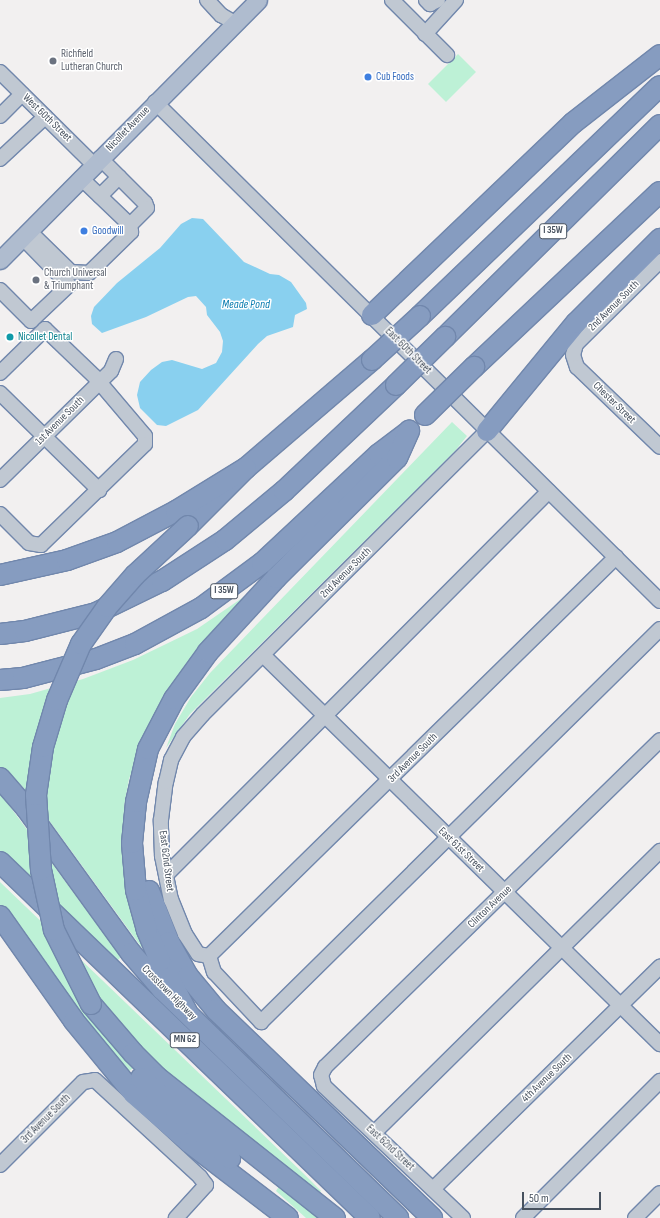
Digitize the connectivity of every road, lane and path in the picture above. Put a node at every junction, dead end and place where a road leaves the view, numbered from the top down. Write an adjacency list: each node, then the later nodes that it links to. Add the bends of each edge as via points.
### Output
1 (207, 0): 7 (street, via 221,15)
2 (258, 0): 7 (main road, Nicollet Avenue)
3 (392, 0): 8 (street)
4 (426, 0): 5 (street, via 430,4)
5 (438, 0)
6 (456, 0): 8 (street)
7 (235, 23): 14 (main road, Nicollet Avenue)
8 (425, 34): 9 (street)
9 (447, 55)
10 (660, 55): 30 (highway, via 573,124)
11 (0, 72): 13 (street, West 60th Street)
12 (660, 86): 44 (highway, bridge, via 372,360 246,468)
13 (22, 94): 15 (street); 16 (street, West 60th Street)
14 (155, 102): 19 (main road, Nicollet Avenue); 30 (street, East 60th Street)
15 (0, 116)
16 (45, 117): 18 (street); 19 (street, West 60th Street)
17 (660, 126): 49 (highway, I 35W, bridge, via 396,385 284,490 225,540 162,581 96,613 25,631)
18 (0, 159)
19 (97, 161): 20 (street, West 60th Street); 21 (main road, Nicollet Avenue)
20 (119, 177): 23 (street); 24 (street, West 60th Street, via 147,208)
21 (81, 178): 23 (street); 25 (main road, Nicollet Avenue)
22 (660, 192): 37 (highway, I 35W, bridge)
23 (100, 196): 24 (street)
24 (130, 226): 25 (street, via 131,232 89,272 71,272)
25 (25, 234): 27 (main road, Nicollet Avenue); 29 (street, via 69,285 32,321)
26 (660, 239): 36 (highway, via 576,323)
27 (1, 258)
28 (660, 261): 31 (street, 2nd Avenue South, via 576,344)
29 (0, 290)
30 (372, 315): 36 (street, East 60th Street)
31 (573, 355): 39 (street, Chester Street, via 577,366)
32 (116, 360): 34 (street, 1st Avenue South, via 111,371)
33 (0, 373): 34 (street, via 45,329)
34 (98, 383): 38 (street, 1st Avenue South); 41 (street, via 145,436 145,444)
35 (0, 393): 38 (street)
36 (488, 430): 42 (street, East 60th Street); 50 (street, 2nd Avenue South)
37 (409, 431): 51 (highway, I 35W, via 379,454 262,563 201,608 135,644 96,659 23,678); 57 (highway, via 397,458 276,578 208,652 182,687 148,749)
38 (44, 436): 40 (street, 1st Avenue South); 41 (street)
39 (660, 447)
40 (0, 480)
41 (100, 490): 43 (street, via 41,545 30,543)
42 (549, 491): 45 (street, East 60th Street); 53 (street)
43 (0, 514)
44 (182, 518): 46 (highway, via 67,560); 67 (highway, bridge, via 107,606 81,644 57,700 43,747 36,795 41,870 54,930)
45 (616, 557): 47 (street, East 60th Street); 56 (street, 3rd Avenue South)
46 (0, 575)
47 (660, 601)
48 (660, 629): 58 (street)
49 (0, 634)
50 (263, 655): 52 (street, 2nd Avenue South); 53 (street, East 61st Street)
51 (0, 680)
52 (203, 714): 61 (street, East 62nd Street, via 183,737 172,760 160,820)
53 (325, 717): 56 (street, East 61st Street); 61 (street)
54 (660, 740): 62 (street, Clinton Avenue)
55 (0, 778): 69 (highway, Crosstown Highway / MN 62, via 26,808 131,953 162,989)
56 (390, 781): 58 (street, East 61st Street); 65 (street, 3rd Avenue South)
57 (136, 802): 69 (highway, via 132,843 136,890 149,936); 83 (highway, via 141,858 152,904 188,976 216,1010)
58 (448, 838): 62 (street, East 61st Street); 65 (street, via 261,1022 214,972)
59 (660, 851): 64 (street)
60 (0, 862): 81 (highway, Crosstown Highway / MN 62)
61 (166, 874): 65 (street, East 62nd Street, via 171,900 185,934 198,954)
62 (504, 893): 64 (street, East 61st Street); 71 (street, Clinton Avenue, via 325,1067)
63 (0, 916): 78 (highway, via 74,1021 134,1094 185,1139)
64 (561, 949): 68 (street, East 61st Street); 73 (street)
65 (209, 956)
66 (660, 967): 68 (street, 4th Avenue South)
67 (91, 1004): 79 (highway, via 100,1025 144,1082); 80 (highway, via 132,1053 158,1077)
68 (621, 1006): 70 (street, East 61st Street); 75 (street, 4th Avenue South)
69 (187, 1012): 82 (highway, Crosstown Highway / MN 62)
70 (660, 1044)
71 (321, 1075): 73 (street, East 62nd Street, via 324,1086)
72 (660, 1081): 85 (street)
73 (374, 1133): 75 (street, East 62nd Street)
74 (0, 1165): 77 (street, 3rd Avenue South, via 83,1082 95,1080 195,1171 206,1185)
75 (433, 1188): 84 (street, East 62nd Street)
76 (660, 1193): 86 (street)
77 (176, 1218)
78 (288, 1218)
79 (298, 1218)
80 (335, 1218)
81 (370, 1218)
82 (398, 1218)
83 (432, 1218)
84 (463, 1218)
85 (523, 1218)
86 (635, 1218)

